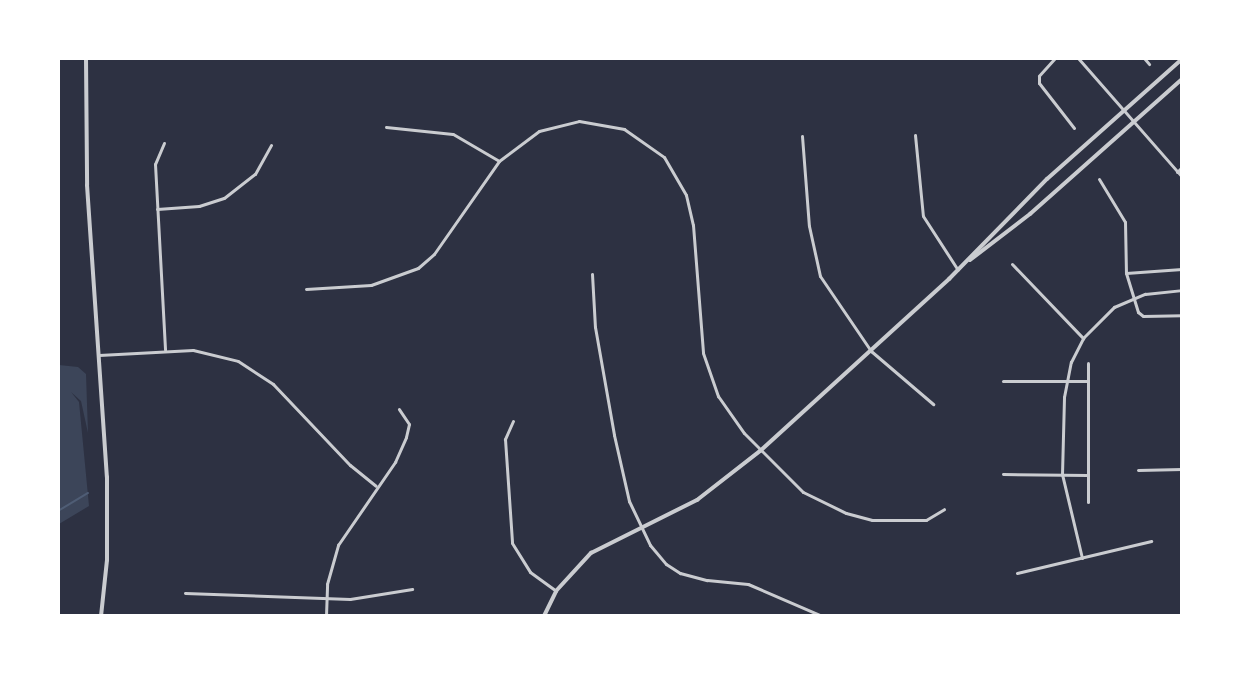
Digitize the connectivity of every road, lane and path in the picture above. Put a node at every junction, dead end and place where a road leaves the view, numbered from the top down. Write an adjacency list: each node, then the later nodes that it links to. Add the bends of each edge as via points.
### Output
1 (86, 58): 34 (street, via 87,185)
2 (1055, 58): 11 (street, via 1039,76 1039,83)
3 (1078, 58): 8 (street)
4 (1144, 58): 6 (street)
5 (1182, 59): 8 (street)
6 (1149, 64)
7 (1182, 79): 9 (street)
8 (1124, 111): 9 (street); 24 (street, via 1047,179)
9 (1134, 122): 18 (street); 24 (street, via 1030,214)
10 (386, 128): 16 (street, via 453,134)
11 (1074, 128)
12 (915, 135): 24 (street, via 923,216)
13 (802, 136): 33 (street, via 814,257 830,295)
14 (164, 143): 21 (street, via 154,164)
15 (271, 145): 21 (street, via 255,174 224,198 199,206)
16 (499, 161): 27 (street, via 434,254 418,268 371,285); 42 (street, via 539,131 579,121 624,129 664,157 682,183 690,210 701,341 710,375 730,414)
17 (1182, 167): 18 (street)
18 (1177, 172): 19 (street)
19 (1182, 177)
20 (1100, 179): 25 (street, via 1125,222)
21 (157, 209): 32 (street)
22 (1012, 264): 31 (street)
23 (1182, 268): 25 (street)
24 (958, 270): 33 (street)
25 (1126, 273): 29 (street)
26 (592, 274): 51 (street, via 605,391 625,485)
27 (306, 289)
28 (1182, 290): 29 (street)
29 (1132, 297): 30 (street, via 1143,316); 31 (street, via 1114,307)
30 (1182, 315)
31 (1083, 338): 37 (street)
32 (165, 350): 34 (street); 48 (street, via 219,355 261,374)
33 (871, 351): 39 (street); 42 (street)
34 (99, 355): 59 (street, via 108,511)
35 (1088, 363): 38 (street)
36 (1003, 381): 37 (street)
37 (1066, 381): 38 (street); 46 (street)
38 (1087, 381): 47 (street)
39 (933, 404)
40 (399, 409): 48 (street, via 409,424 406,437 395,462)
41 (513, 421): 56 (street, via 505,439 512,543 530,572)
42 (760, 451): 50 (street, via 803,492 846,513 872,520 926,520); 51 (street, via 697,500)
43 (1138, 470): 44 (street)
44 (1182, 470)
45 (1003, 474): 46 (street)
46 (1062, 474): 47 (street); 53 (street)
47 (1087, 475): 49 (street)
48 (376, 486): 58 (street, via 338,545)
49 (1088, 502)
50 (944, 509)
51 (639, 527): 56 (street, via 591,553); 62 (street, via 657,555 680,573 748,584)
52 (1151, 541): 53 (street)
53 (1082, 558): 54 (street)
54 (1017, 573)
55 (412, 589): 58 (street, via 363,598)
56 (556, 591): 61 (street)
57 (185, 593): 58 (street)
58 (326, 598): 60 (street)
59 (101, 615)
60 (326, 615)
61 (544, 615)
62 (822, 615)

